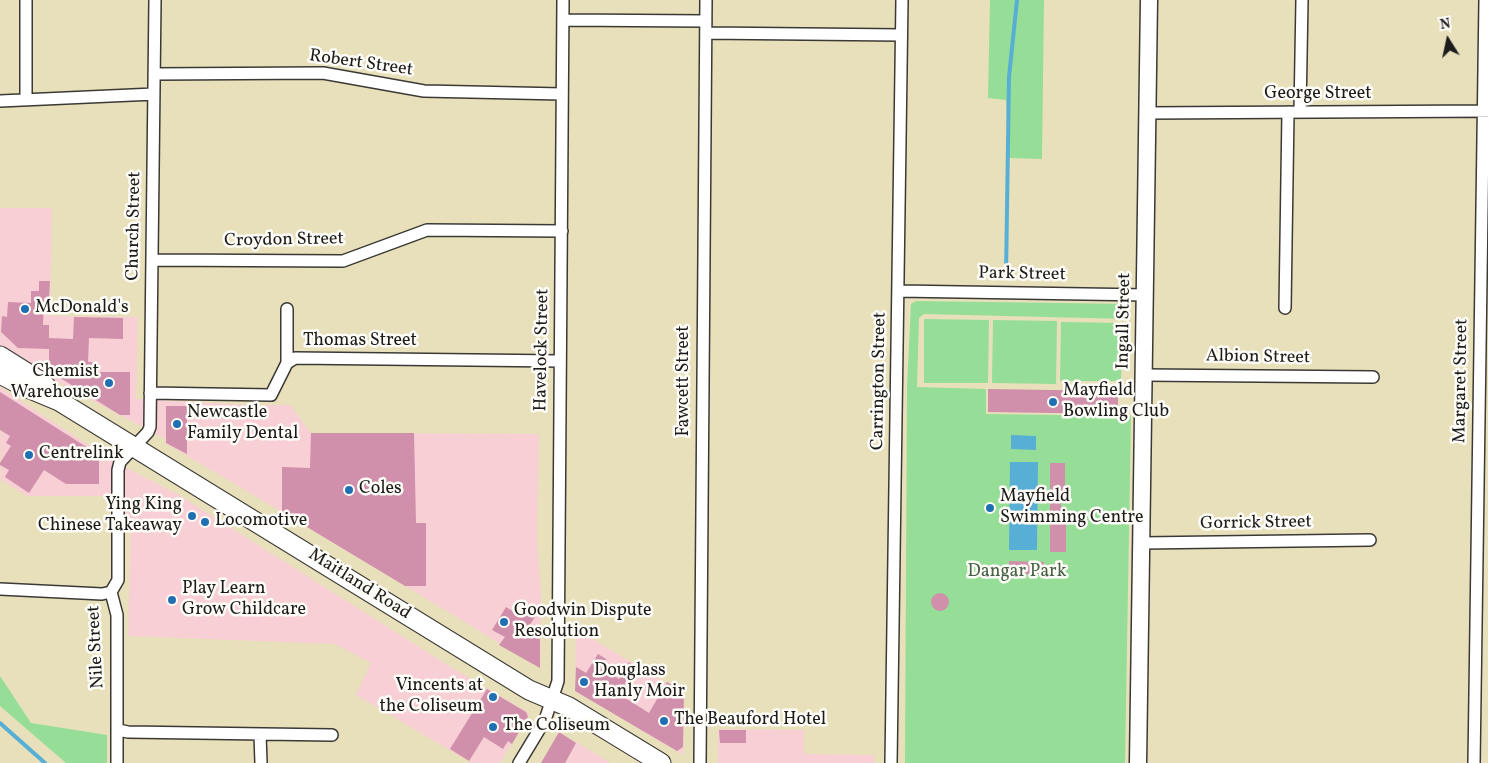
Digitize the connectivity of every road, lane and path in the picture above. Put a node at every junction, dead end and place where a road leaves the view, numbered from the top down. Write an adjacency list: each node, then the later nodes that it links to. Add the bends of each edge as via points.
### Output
1 (26, 0): 16 (street)
2 (155, 0): 13 (street, Church Street)
3 (563, 0): 9 (street, Havelock Street)
4 (706, 0): 10 (street, Fawcett Street)
5 (902, 0): 12 (street, Carrington Street)
6 (1149, 0): 21 (main road, Ingall Street)
7 (1302, 0): 20 (street)
8 (1485, 0): 18 (street, Margaret Street)
9 (563, 20): 10 (street); 15 (street, Havelock Street)
10 (706, 20): 11 (street, Fawcett Street)
11 (706, 33): 12 (street); 49 (street, Fawcett Street)
12 (901, 35): 24 (street, Carrington Street)
13 (154, 74): 14 (street, Church Street); 15 (street, Robert Street, via 323,73 424,91)
14 (154, 94): 16 (street); 23 (street, Church Street)
15 (562, 94): 22 (street, Havelock Street)
16 (26, 99): 17 (street)
17 (0, 100)
18 (1486, 111): 20 (street, George Street); 52 (street, Margaret Street)
19 (1288, 112): 20 (street, George Street); 21 (street, George Street); 26 (street)
20 (1300, 112)
21 (1148, 113): 25 (main road, Ingall Street)
22 (562, 232): 23 (street, Croydon Street, via 427,230 343,261); 29 (street, Havelock Street)
23 (152, 260): 34 (street, Church Street)
24 (899, 291): 25 (street, Park Street); 50 (street, Carrington Street)
25 (1146, 295): 32 (main road, Ingall Street)
26 (1285, 308)
27 (287, 309): 30 (street)
28 (0, 356): 35 (main road, Maitland Road, via 42,383)
29 (560, 361): 30 (street, Thomas Street, via 295,358); 41 (street, Havelock Street, via 558,681)
30 (287, 363): 34 (street, Thomas Street, via 271,395)
31 (0, 374): 35 (main road, Maitland Road)
32 (1144, 375): 33 (street, Albion Street); 38 (main road, Ingall Street)
33 (1373, 377)
34 (150, 393): 36 (street, Church Street, via 150,427)
35 (60, 402): 36 (main road, Maitland Road)
36 (134, 447): 40 (street, Nile Street, via 118,465 118,580); 41 (main road, Maitland Road, via 529,690)
37 (1370, 540): 38 (street, Gorrick Street)
38 (1142, 542): 51 (main road, Ingall Street)
39 (0, 589): 40 (street)
40 (111, 592): 42 (street, Nile Street, via 116,614)
41 (552, 700): 47 (street, Havelock Street, via 545,720); 48 (main road, Maitland Road)
42 (118, 730): 43 (street); 45 (street, Nile Street)
43 (260, 734): 44 (street); 46 (street)
44 (332, 735)
45 (117, 763)
46 (261, 763)
47 (519, 763)
48 (661, 763)
49 (700, 763)
50 (891, 763)
51 (1138, 763)
52 (1474, 763)

